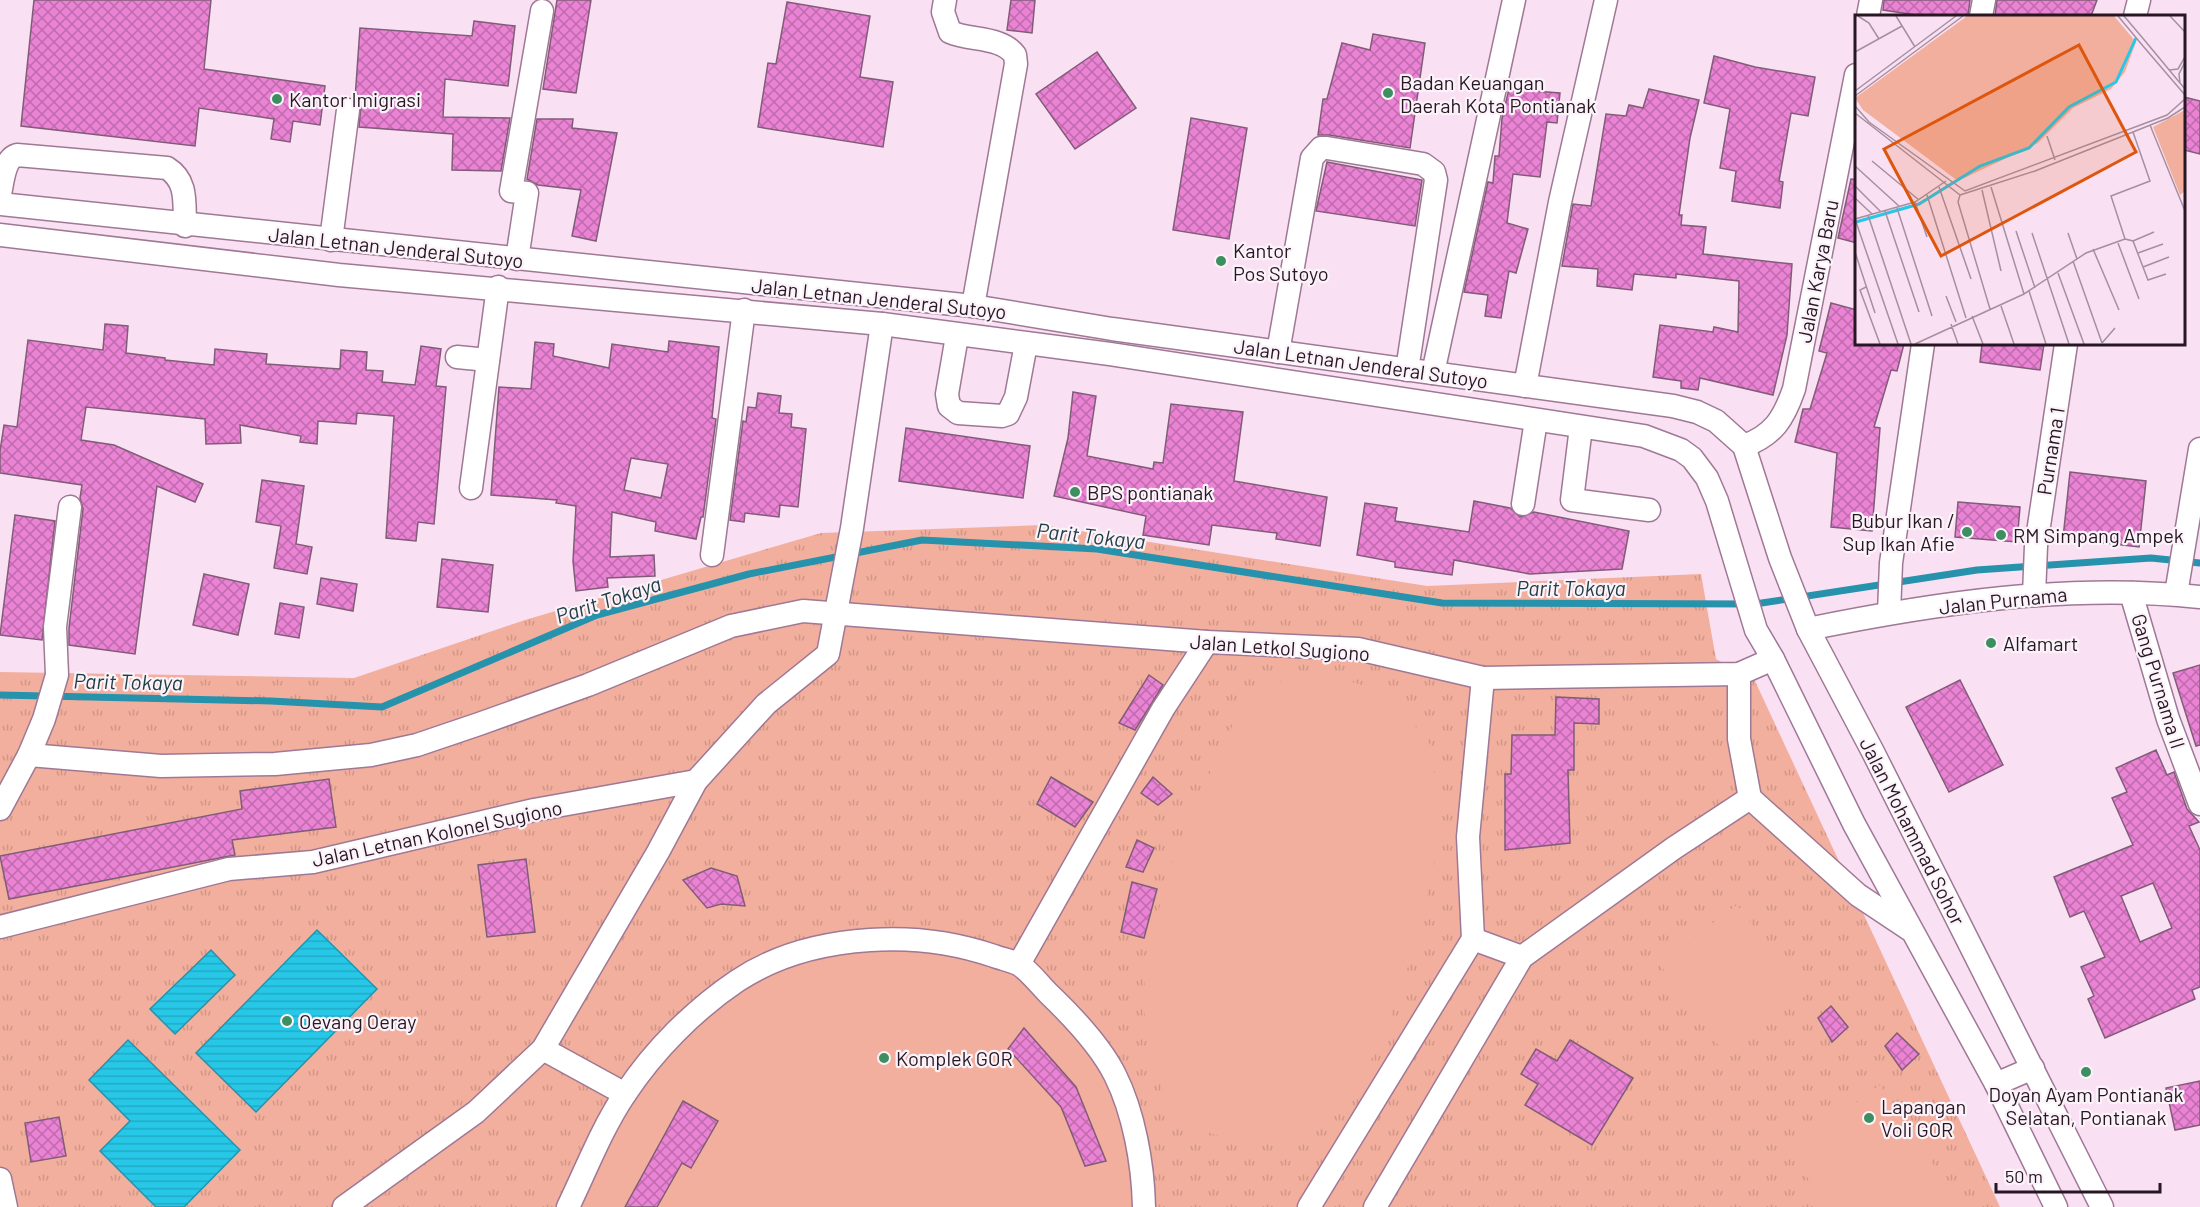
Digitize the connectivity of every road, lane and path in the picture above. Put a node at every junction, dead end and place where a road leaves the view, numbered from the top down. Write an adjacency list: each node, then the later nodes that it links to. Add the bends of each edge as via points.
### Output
1 (945, 0): 20 (street, via 943,12 950,32 1005,45 1015,55 1016,64)
2 (1514, 0): 33 (street)
3 (1606, 0): 34 (street, via 1560,202)
4 (1872, 0): 8 (street)
5 (1984, 0): 9 (street)
6 (2139, 0): 10 (street)
7 (542, 11): 18 (street, via 511,191 527,193)
8 (1868, 15)
9 (1981, 15)
10 (2135, 15)
11 (1855, 85): 37 (street, Jalan Karya Baru, via 1794,389 1781,422)
12 (348, 110): 17 (street)
13 (0, 194): 15 (street, via 8,163 17,155 167,168 180,178 183,186)
14 (0, 204): 15 (street, Jalan Letnan Jenderal Sutoyo)
15 (186, 226): 17 (street, Jalan Letnan Jenderal Sutoyo)
16 (0, 235): 19 (street, Jalan Letnan Jenderal Sutoyo, via 339,275)
17 (332, 240): 18 (street, Jalan Letnan Jenderal Sutoyo)
18 (517, 259): 20 (street, Jalan Letnan Jenderal Sutoyo)
19 (498, 287): 21 (street, Jalan Letnan Jenderal Sutoyo); 31 (street)
20 (973, 306): 23 (street, Jalan Letnan Jenderal Sutoyo)
21 (744, 310): 22 (street, Jalan Letnan Jenderal Sutoyo); 43 (street)
22 (882, 324): 24 (street, Jalan Letnan Jenderal Sutoyo); 49 (street)
23 (1112, 329): 28 (street, Jalan Letnan Jenderal Sutoyo); 29 (street)
24 (957, 336): 25 (street, Jalan Letnan Jenderal Sutoyo); 25 (street, via 947,394 949,406 958,413 1008,414 1016,396)
25 (1026, 344): 29 (street, Jalan Letnan Jenderal Sutoyo)
26 (1923, 345): 48 (street, via 1890,563)
27 (2066, 345): 44 (street, Purnama 1, via 2036,546)
28 (1278, 352): 32 (street, Jalan Letnan Jenderal Sutoyo); 32 (street, via 1312,158 1321,148 1327,148 1423,164 1434,172 1436,180)
29 (1110, 354): 35 (street, Jalan Letnan Jenderal Sutoyo)
30 (457, 357): 31 (street)
31 (488, 360): 39 (street)
32 (1407, 370): 33 (street, Jalan Letnan Jenderal Sutoyo)
33 (1433, 374): 34 (street, Jalan Letnan Jenderal Sutoyo)
34 (1524, 386): 37 (street, Jalan Letnan Jenderal Sutoyo, via 1698,412 1731,431)
35 (1536, 420): 36 (street, Jalan Letnan Jenderal Sutoyo); 40 (street)
36 (1581, 427): 42 (street, via 1572,500); 52 (street, Jalan Letnan Jenderal Sutoyo, via 1662,441 1692,458 1717,501 1756,630)
37 (1744, 446): 50 (street, Jalan Mohammad Sohor)
38 (2200, 449): 45 (street)
39 (471, 488)
40 (1522, 504)
41 (70, 507): 55 (street, via 54,627 57,675)
42 (1649, 510)
43 (712, 555)
44 (2034, 584): 46 (street, Jalan Purnama); 48 (street, Jalan Purnama)
45 (2178, 584): 46 (street, Jalan Purnama); 47 (street, Jalan Purnama)
46 (2131, 592): 58 (street, Gang Purnama II, via 2168,719)
47 (2200, 597)
48 (1889, 603): 50 (street, Jalan Purnama)
49 (836, 612): 51 (street, Jalan Letkol Sugiono); 55 (street, Jalan Letkol Sugiono, via 803,611 731,626 588,685 417,745 371,755 275,764 161,766); 56 (street, via 828,654 766,704)
50 (1805, 623): 68 (street, Jalan Mohammad Sohor)
51 (1207, 642): 54 (street, Jalan Letkol Sugiono, via 1358,649); 66 (street, via 1163,709)
52 (1773, 659): 53 (street, Jalan Letkol Sugiono); 60 (street)
53 (1739, 674): 54 (street, Jalan Letkol Sugiono); 57 (street, via 1739,739)
54 (1483, 678): 64 (street, via 1468,837)
55 (29, 755): 59 (street)
56 (696, 781): 62 (street, Jalan Letnan Kolonel Sugiono, via 534,810 313,862 229,869); 67 (street)
57 (1750, 798): 61 (street); 65 (street)
58 (2200, 804)
59 (0, 809)
60 (1879, 870): 61 (street); 63 (street)
61 (1858, 895): 63 (street)
62 (0, 927)
63 (1913, 932): 69 (street)
64 (1473, 939): 65 (street); 76 (street)
65 (1522, 957): 77 (street)
66 (1019, 964): 70 (street, via 935,940 897,938 851,941 768,963 704,1006 666,1043); 75 (street, via 1066,1010 1115,1074 1136,1143)
67 (543, 1049): 70 (street); 73 (street, via 476,1112)
68 (2032, 1068): 69 (street); 79 (street, Jalan Mohammad Sohor)
69 (1996, 1084): 78 (street)
70 (625, 1094): 74 (street)
71 (0, 1179): 72 (street)
72 (6, 1207)
73 (344, 1207)
74 (568, 1207)
75 (1144, 1207)
76 (1309, 1207)
77 (1375, 1207)
78 (2056, 1207)
79 (2103, 1207)

